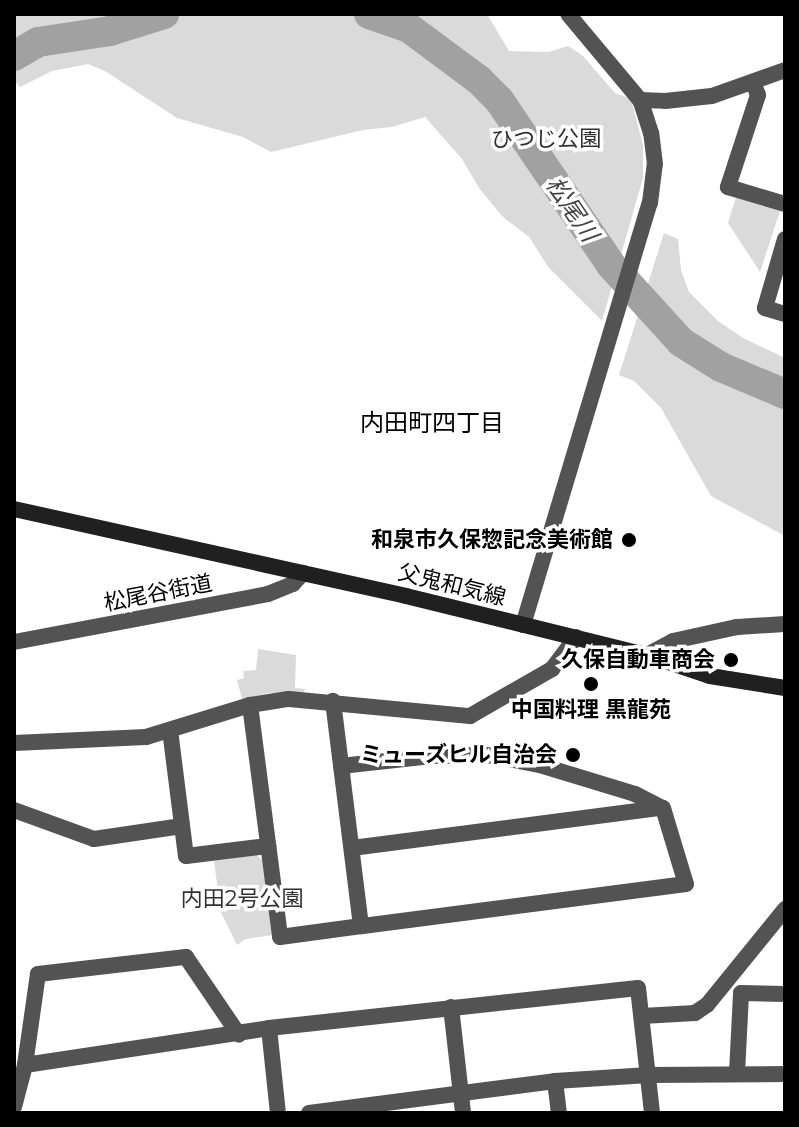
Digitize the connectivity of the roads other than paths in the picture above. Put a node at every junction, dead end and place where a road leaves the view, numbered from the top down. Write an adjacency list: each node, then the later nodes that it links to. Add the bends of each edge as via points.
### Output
1 (568, 14): 4 (street)
2 (785, 70): 3 (street)
3 (753, 82): 4 (street, via 691,100); 5 (street, via 758,95 728,187)
4 (640, 100): 11 (street, via 655,164 650,203)
5 (785, 204)
6 (785, 239): 7 (street, via 765,308)
7 (785, 314)
8 (14, 509): 9 (main road, 父鬼和気線)
9 (303, 573): 11 (main road, 父鬼和気線); 13 (street, 松尾谷街道, via 293,584 268,594)
10 (785, 624): 14 (street, via 673,641)
11 (523, 625): 12 (main road, 父鬼和気線)
12 (576, 637): 14 (main road, 父鬼和気線); 16 (street, via 552,669 470,716)
13 (14, 642)
14 (647, 655): 15 (main road, 父鬼和気線, via 710,676)
15 (785, 688)
16 (333, 701): 17 (street, via 289,699); 20 (street)
17 (250, 705): 18 (street); 24 (street)
18 (170, 730): 19 (street, via 146,737); 23 (street)
19 (14, 743)
20 (341, 766): 21 (street, via 487,755 540,765); 25 (street)
21 (663, 808): 25 (street); 27 (street, via 686,884)
22 (14, 810): 23 (street, via 94,839)
23 (182, 826): 24 (street, via 186,856)
24 (268, 846): 27 (street, via 280,937)
25 (352, 848): 27 (street)
26 (785, 909): 30 (street, via 707,1005 695,1013)
27 (361, 926)
28 (785, 994): 34 (street, via 741,993)
29 (451, 1007): 30 (street, via 638,988); 31 (street); 38 (street)
30 (642, 1016): 36 (street)
31 (269, 1028): 32 (street); 41 (street)
32 (239, 1035): 33 (street); 33 (street, via 186,957 38,974)
33 (25, 1065): 39 (street)
34 (737, 1073): 35 (street); 36 (street)
35 (785, 1074)
36 (649, 1075): 37 (street); 45 (street)
37 (555, 1081): 38 (street); 44 (street)
38 (460, 1091): 40 (street); 43 (street)
39 (14, 1107)
40 (367, 1108): 42 (street)
41 (278, 1113)
42 (309, 1113)
43 (463, 1113)
44 (559, 1113)
45 (652, 1113)

